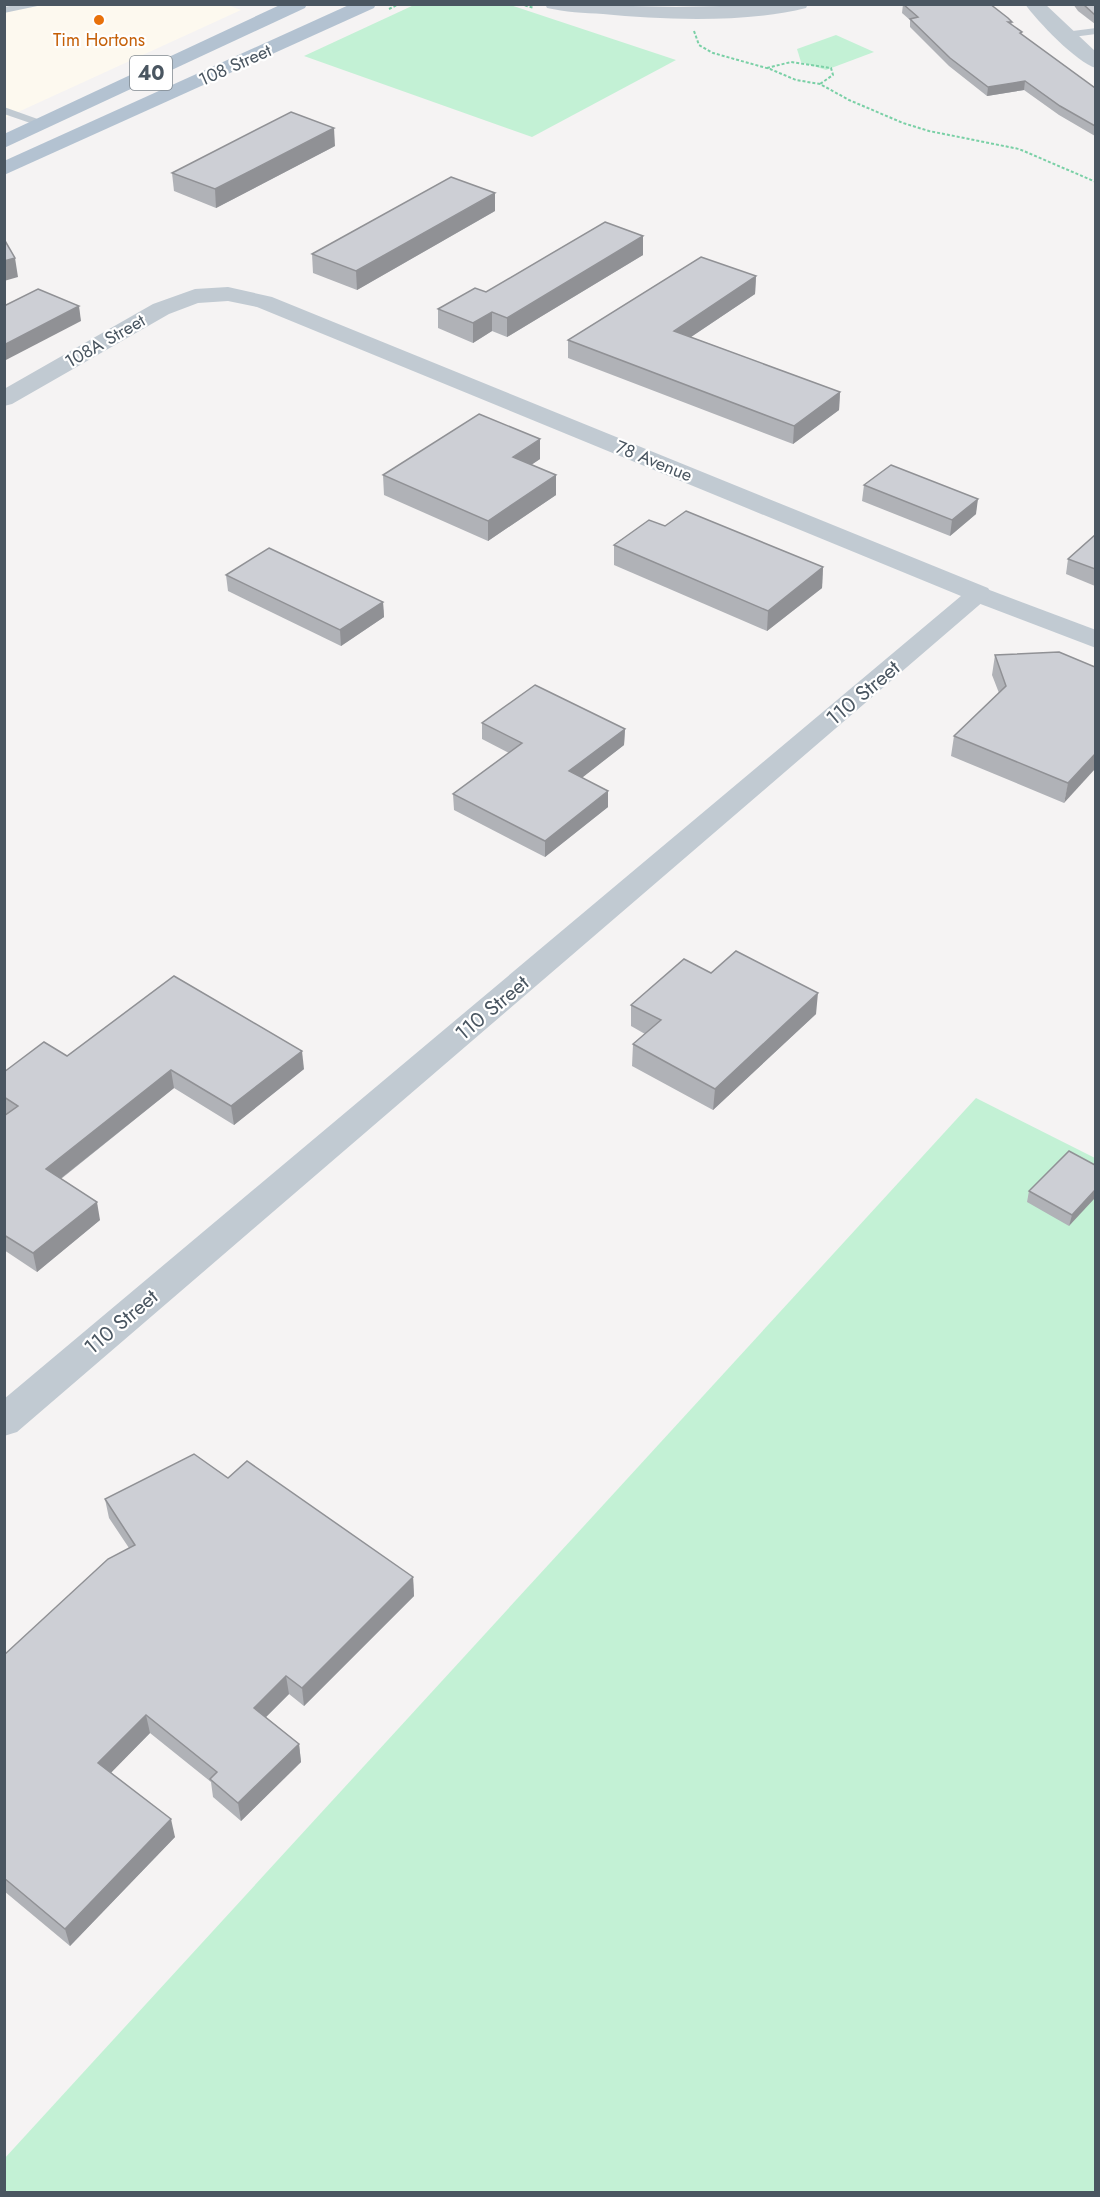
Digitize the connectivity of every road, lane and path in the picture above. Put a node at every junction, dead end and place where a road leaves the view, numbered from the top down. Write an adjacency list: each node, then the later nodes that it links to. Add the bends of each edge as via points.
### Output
1 (43, 4): 8 (lane)
2 (298, 4): 17 (main road, 108 Street / 40)
3 (349, 4): 12 (main road)
4 (367, 4): 12 (main road, 108 Street / 40)
5 (799, 4): 9 (street)
6 (1034, 4): 11 (street)
7 (564, 5): 9 (street)
8 (4, 10)
9 (691, 14): 14 (path, via 699,45 713,53)
10 (1095, 31): 11 (lane)
11 (1065, 35): 13 (street)
12 (271, 49): 19 (main road, 108 Street / 40)
13 (1095, 62)
14 (767, 68): 15 (path, via 796,80); 15 (path, via 800,60 831,68 833,75)
15 (820, 84): 20 (path, via 903,123 1012,147)
16 (4, 110): 17 (lane)
17 (42, 124): 18 (main road, 108 Street / 40)
18 (4, 142)
19 (4, 169)
20 (1095, 182)
21 (209, 295): 22 (street, 108A Street, via 161,309); 23 (street, 78 Avenue, via 228,294 264,302)
22 (4, 399)
23 (980, 594): 24 (street, 78 Avenue); 25 (street, 110 Street)
24 (1095, 640)
25 (4, 1421)

